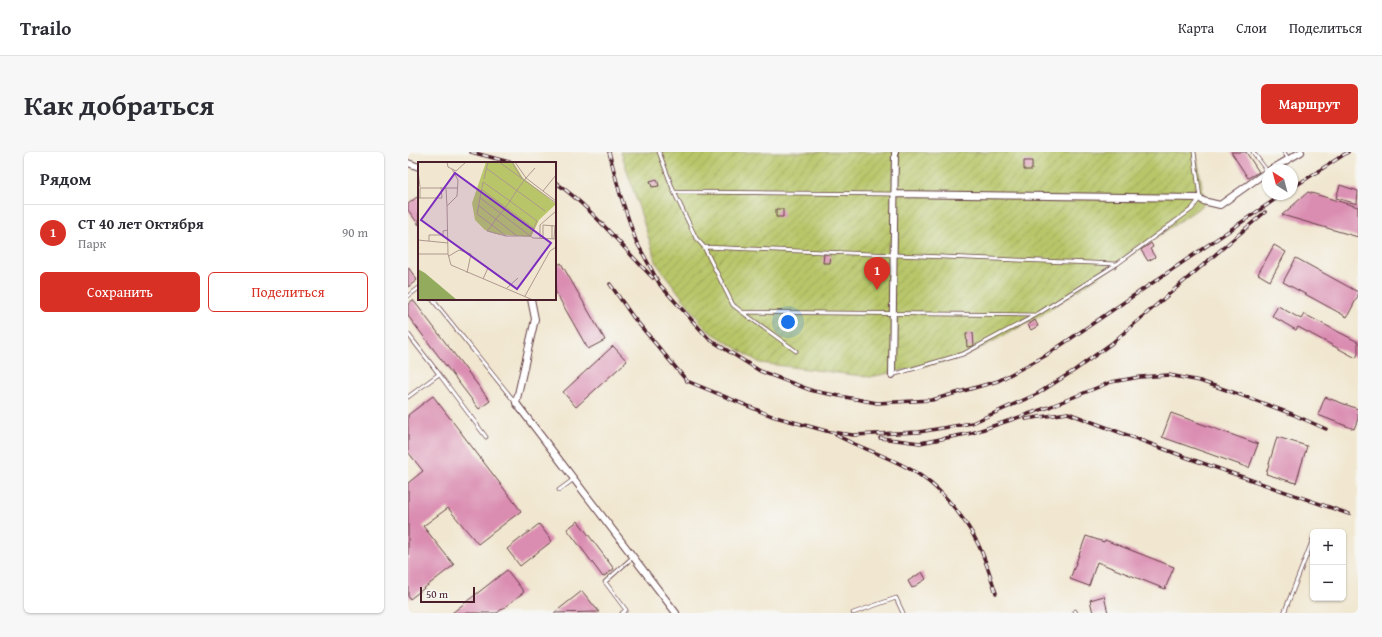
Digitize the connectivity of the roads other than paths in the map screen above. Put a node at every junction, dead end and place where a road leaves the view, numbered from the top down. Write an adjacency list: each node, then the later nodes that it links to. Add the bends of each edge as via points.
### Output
1 (659, 152): 13 (lane)
2 (895, 152): 14 (street)
3 (1194, 152): 15 (lane)
4 (1253, 152): 9 (lane)
5 (1284, 152): 7 (lane)
6 (1301, 152): 7 (street)
7 (1289, 160): 10 (street)
8 (408, 163): 11 (street)
9 (1262, 164)
10 (1281, 164)
11 (418, 167)
12 (1262, 175): 15 (street, via 1220,206)
13 (674, 192): 14 (lane); 16 (lane, via 696,238)
14 (895, 194): 15 (street); 17 (street)
15 (1200, 198): 18 (lane, via 1192,209)
16 (704, 247): 17 (lane); 23 (lane, via 733,304)
17 (894, 254): 18 (lane); 24 (street)
18 (1118, 264): 25 (lane)
19 (418, 289): 20 (lane)
20 (408, 296)
21 (433, 300): 31 (lane)
22 (532, 300): 31 (street, via 535,319)
23 (742, 312): 24 (lane); 27 (lane)
24 (893, 313): 25 (lane); 29 (street)
25 (1036, 315): 29 (lane, via 963,354)
26 (408, 334): 28 (lane)
27 (796, 351)
28 (439, 374): 30 (lane); 32 (lane)
29 (892, 375)
30 (408, 397)
31 (516, 403): 33 (street)
32 (486, 437)
33 (574, 479): 34 (lane); 36 (street)
34 (559, 490)
35 (1310, 547): 41 (lane)
36 (633, 557): 37 (lane, via 605,582 626,610); 38 (street)
37 (622, 613)
38 (676, 613)
39 (853, 613): 40 (lane, via 896,598)
40 (903, 613)
41 (1284, 613)

